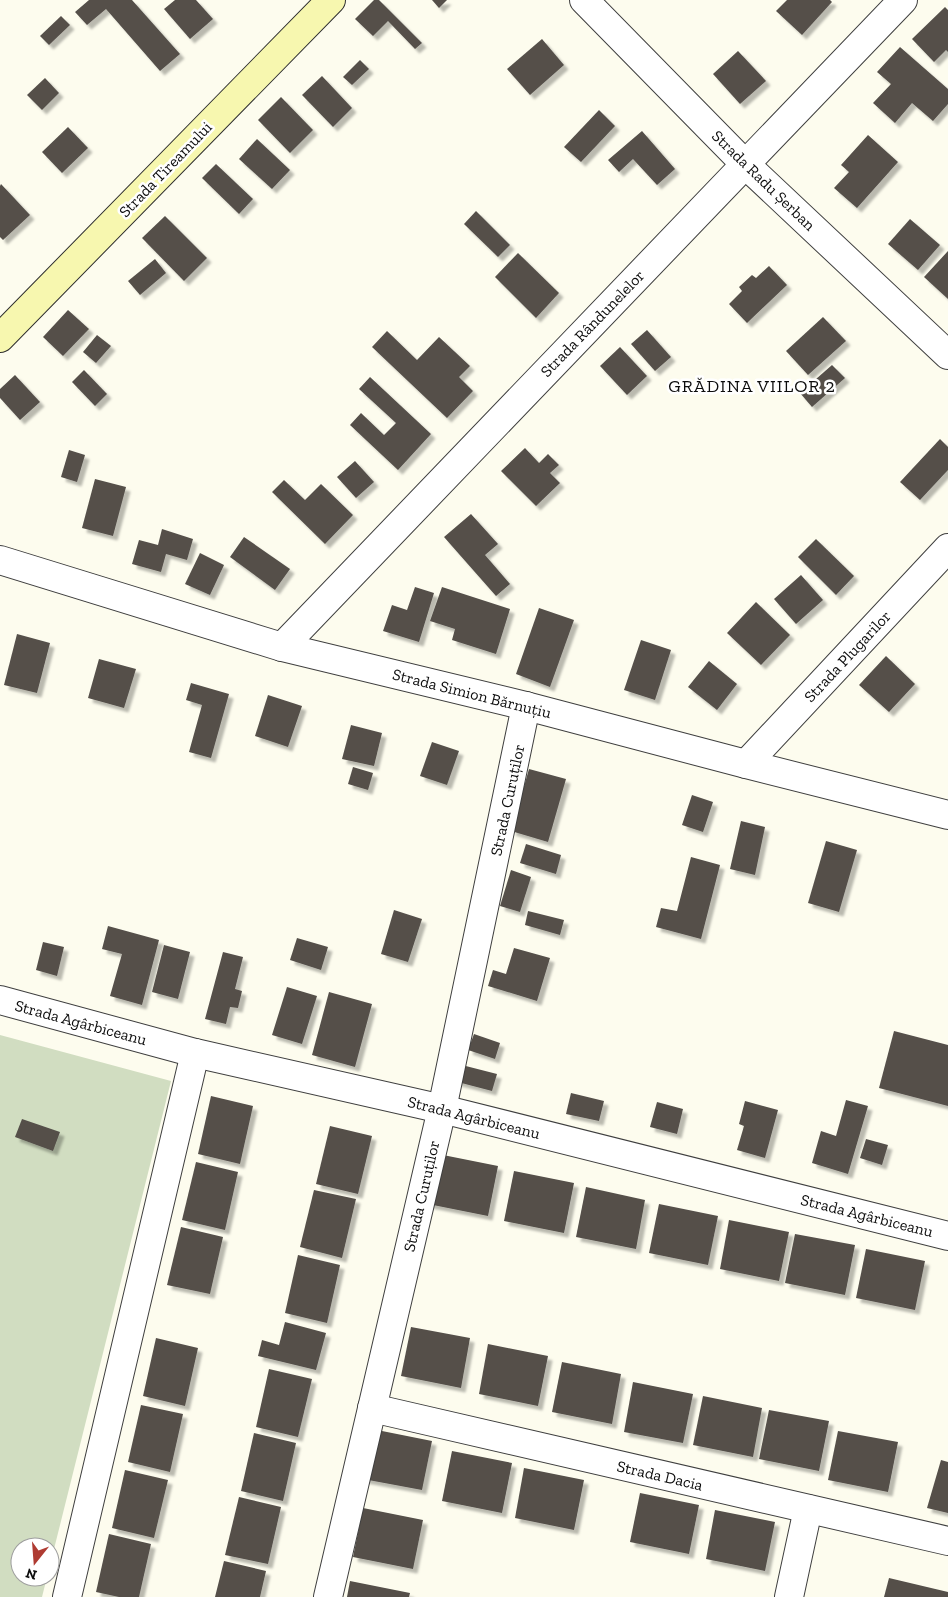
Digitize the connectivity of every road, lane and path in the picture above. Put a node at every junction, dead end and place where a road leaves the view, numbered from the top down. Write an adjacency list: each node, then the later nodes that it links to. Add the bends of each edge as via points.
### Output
1 (330, 0): 5 (main road, Strada Tireamului)
2 (584, 0): 4 (street, Strada Radu Șerban)
3 (903, 0): 4 (street, Strada Rândunelelor)
4 (745, 164): 6 (street, Strada Radu Șerban); 9 (street, Strada Rândunelelor)
5 (0, 338)
6 (948, 355)
7 (948, 548): 11 (street, Strada Plugarilor)
8 (0, 560): 9 (street, Strada Simion Bărnuțiu)
9 (282, 647): 10 (street, Strada Simion Bărnuțiu)
10 (526, 706): 11 (street, Strada Simion Bărnuțiu); 15 (street, Strada Curuților)
11 (746, 764): 12 (street, Strada Simion Bărnuțiu)
12 (948, 815)
13 (0, 1000): 14 (street, Strada Agârbiceanu)
14 (195, 1054): 15 (street, Strada Agârbiceanu); 20 (street)
15 (442, 1109): 16 (street, Strada Agârbiceanu); 17 (street, Strada Curuților)
16 (948, 1236)
17 (372, 1408): 18 (street, Strada Dacia); 21 (street, Strada Curuților)
18 (808, 1509): 19 (street, Strada Dacia); 22 (street)
19 (948, 1541)
20 (67, 1597)
21 (328, 1597)
22 (789, 1597)

